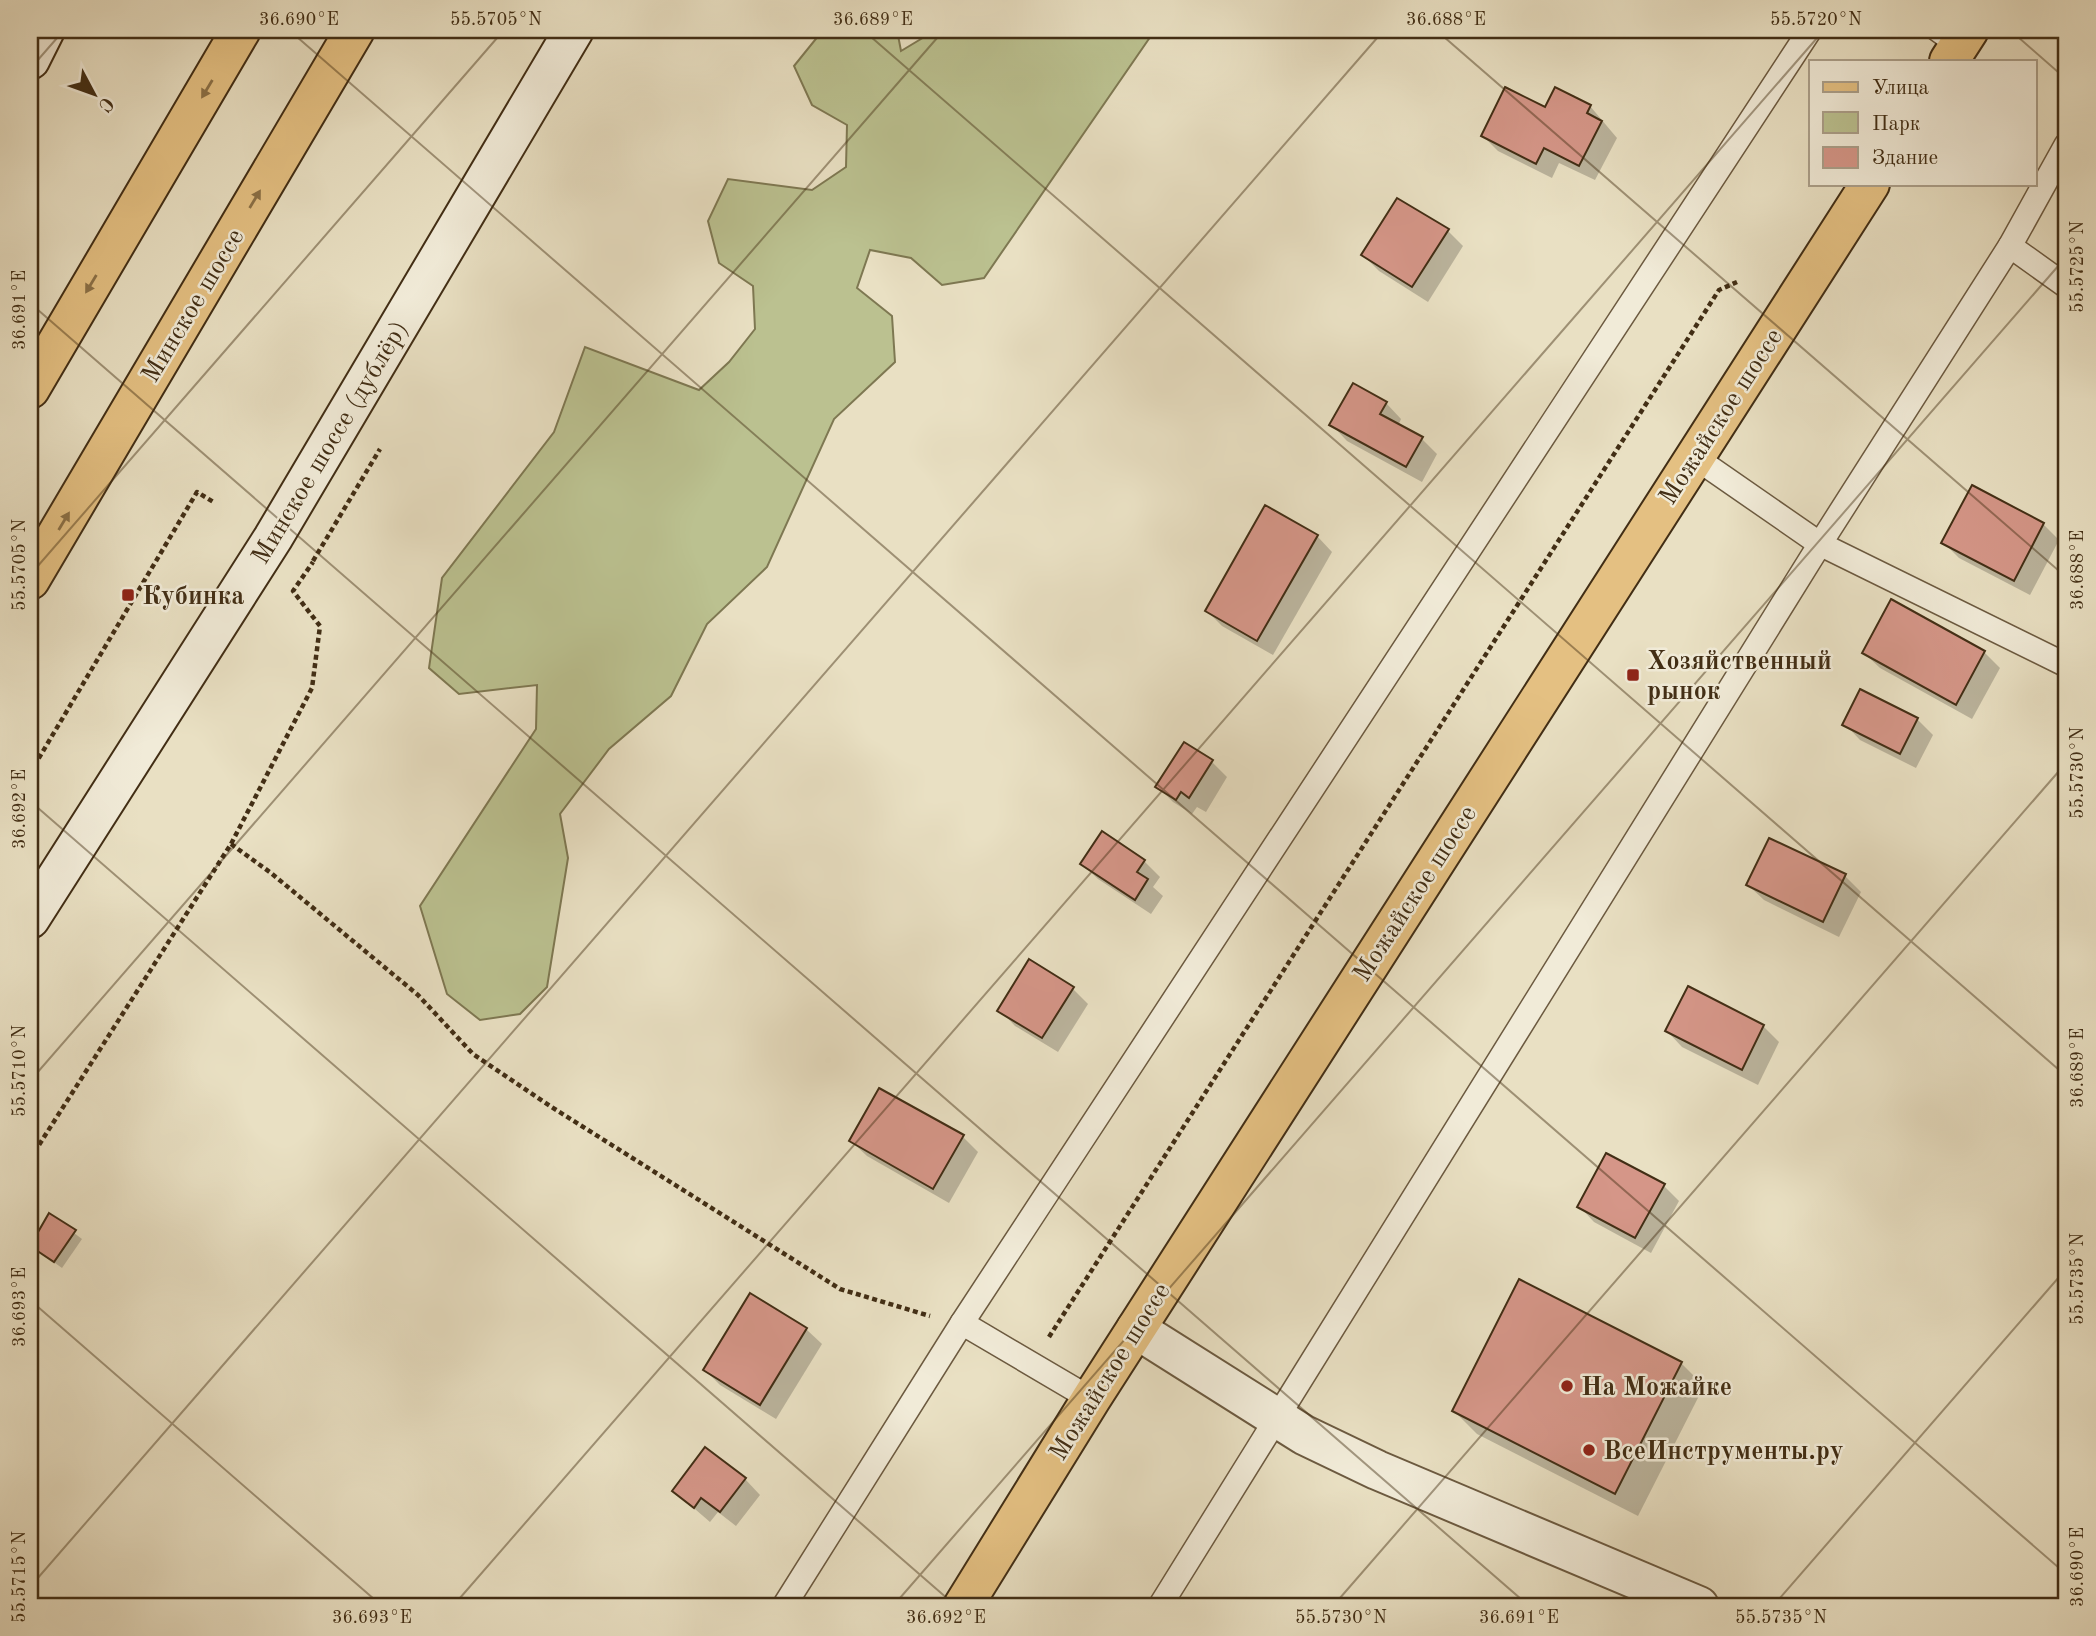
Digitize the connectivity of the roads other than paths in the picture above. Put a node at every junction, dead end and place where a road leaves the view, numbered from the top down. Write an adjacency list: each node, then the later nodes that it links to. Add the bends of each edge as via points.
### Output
1 (45, 30): 6 (main road)
2 (242, 30): 11 (main road, one-way to 11)
3 (355, 30): 14 (main road, Минское шоссе, one-way to 3)
4 (574, 30): 16 (main road, Минское шоссе (дублёр), via 273,538)
5 (1810, 30): 17 (lane)
6 (30, 61)
7 (2066, 145): 9 (lane)
8 (1869, 186): 12 (main road, Можайское шоссе)
9 (2010, 246): 10 (lane); 13 (lane)
10 (2066, 286)
11 (30, 389)
12 (1693, 456): 13 (lane); 18 (main road, Можайское шоссе)
13 (1820, 544): 15 (lane); 20 (lane)
14 (30, 580)
15 (2066, 665)
16 (30, 919)
17 (962, 1323): 19 (lane); 22 (lane)
18 (1136, 1329): 19 (main road, Можайское шоссе); 20 (main road)
19 (1091, 1399): 23 (main road, Можайское шоссе)
20 (1276, 1419): 21 (main road, via 1377,1470); 24 (lane)
21 (1694, 1605)
22 (784, 1606)
23 (963, 1606)
24 (1160, 1606)

